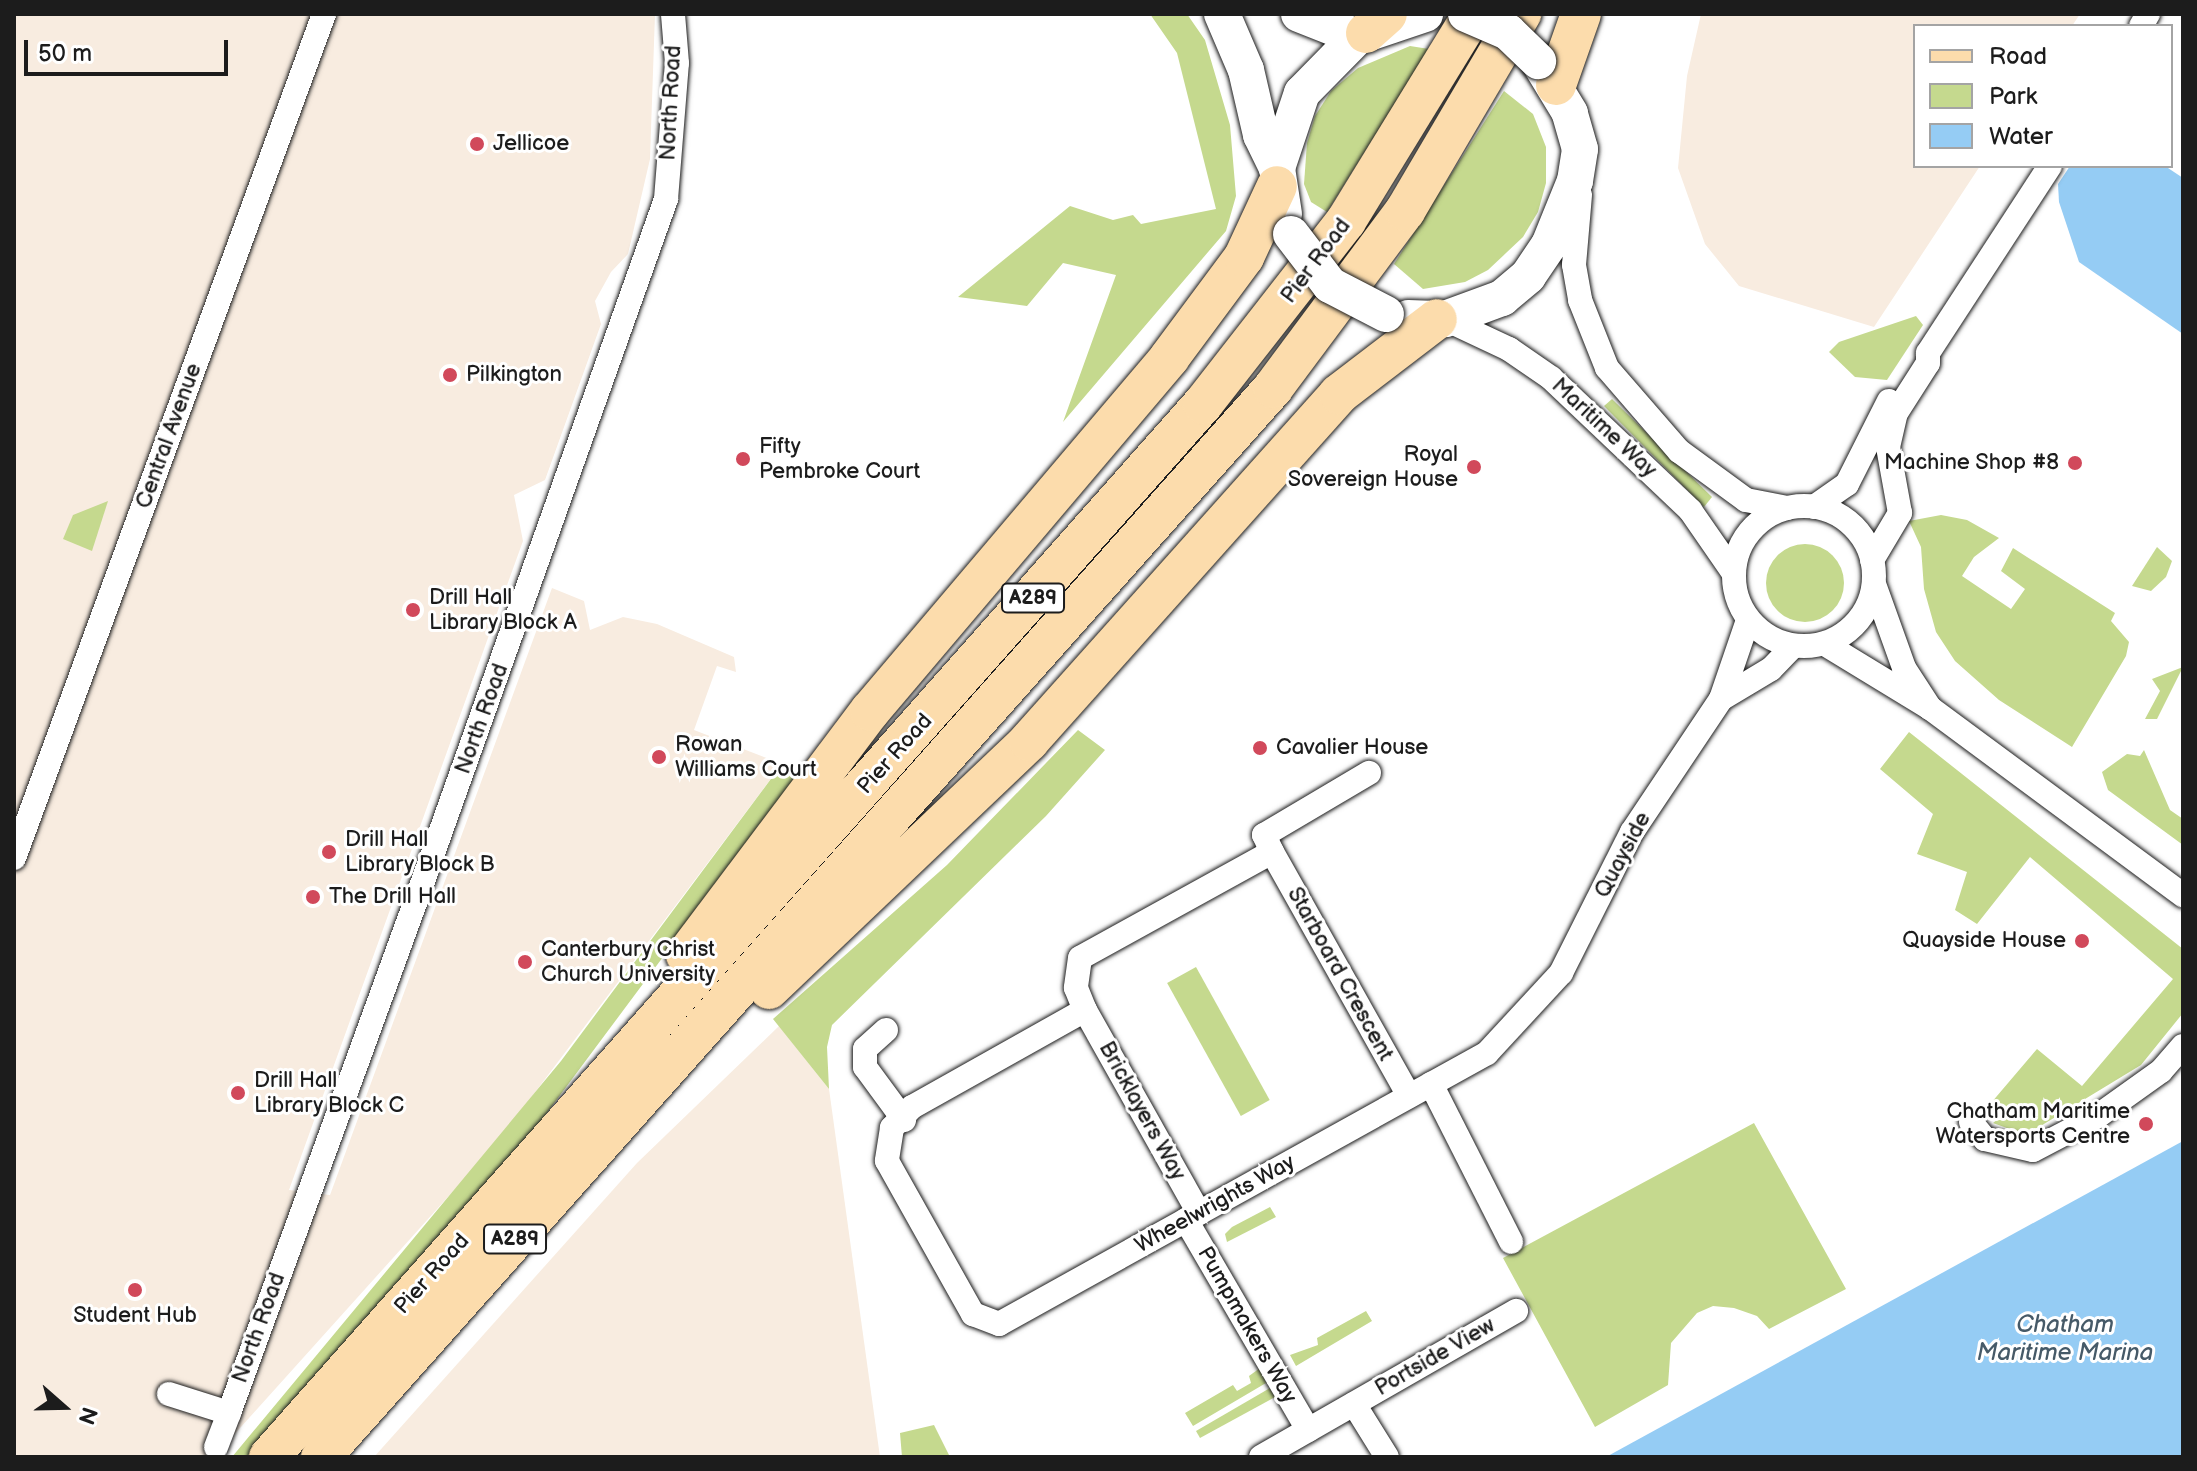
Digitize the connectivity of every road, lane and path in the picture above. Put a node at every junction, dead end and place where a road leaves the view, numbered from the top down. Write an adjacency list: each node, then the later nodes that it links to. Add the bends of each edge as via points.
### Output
1 (324, 14): 28 (street, Central Avenue)
2 (673, 14): 45 (street, North Road, via 677,63 666,199)
3 (1222, 14): 14 (street, via 1246,70)
4 (1299, 14): 10 (street)
5 (1425, 14): 10 (street)
6 (1466, 14): 11 (street, bridge, via 1508,32)
7 (1473, 14): 39 (main road, Pier Road / A289, via 1346,221 1203,404)
8 (1521, 14): 32 (main road, Pier Road / A289, via 1405,211 1273,388)
9 (1581, 14): 11 (main road)
10 (1370, 28): 14 (street, via 1302,93)
11 (1547, 73): 12 (street)
12 (1580, 149): 15 (street, via 1563,214 1528,276 1502,298); 18 (street, Maritime Way, via 1574,265 1597,352 1679,451 1746,500)
13 (2049, 168): 16 (street)
14 (1277, 177): 15 (street, bridge, via 1291,234 1330,285 1386,314); 39 (main road, via 1244,257 1169,358 870,711)
15 (1441, 319): 19 (street, Maritime Way, via 1509,349 1551,378 1690,510); 32 (main road, via 1339,394 1077,690 912,855 774,986)
16 (1928, 353): 17 (street, via 1917,357 1881,413 1847,484); 20 (street, via 1928,363 1888,435 1900,513)
17 (1814, 507): 18 (street); 20 (street, via 1851,524)
18 (1787, 508): 19 (street, via 1750,531)
19 (1733, 572): 21 (street)
20 (1873, 572): 22 (street, via 1858,621); 25 (street, via 1904,668)
21 (1748, 620): 23 (street, via 1768,637); 24 (street, Quayside)
22 (1825, 644): 23 (street); 25 (street)
23 (1793, 646): 24 (street, Quayside, via 1764,674)
24 (1721, 699): 31 (street, Quayside, via 1632,832 1561,973)
25 (1930, 708): 29 (street)
26 (1369, 773): 27 (street, via 1264,835)
27 (1272, 852): 30 (street, via 1080,958 1076,988); 36 (street, Starboard Crescent)
28 (14, 858)
29 (2183, 895)
30 (1085, 1010): 37 (street, via 912,1107); 40 (street, Bricklayers Way)
31 (1528, 1012): 35 (street, Wheelwrights Way, via 1487,1053)
32 (710, 1022): 50 (main road, Pier Road / A289)
33 (886, 1030): 37 (street, via 865,1049 865,1067)
34 (2183, 1046): 38 (street, via 2161,1071 2098,1116 2033,1150 2010,1149 1985,1139)
35 (1431, 1084): 36 (street, Wheelwrights Way); 41 (street)
36 (1409, 1096): 40 (street, Wheelwrights Way)
37 (904, 1120): 40 (street, Wheelwrights Way, via 892,1128 887,1161 973,1314 999,1324)
38 (1971, 1122)
39 (547, 1146): 49 (main road, Pier Road / A289)
40 (1192, 1216): 46 (street, Pumpmakers Way)
41 (1511, 1242)
42 (1516, 1311): 44 (street, Portside View)
43 (169, 1394): 45 (street, North Road)
44 (1354, 1404): 46 (street, Portside View); 51 (street, Portside View)
45 (229, 1413): 47 (street, North Road)
46 (1308, 1430): 48 (street, Portside View)
47 (216, 1447)
48 (1273, 1454)
49 (269, 1457)
50 (321, 1457)
51 (1387, 1457)

